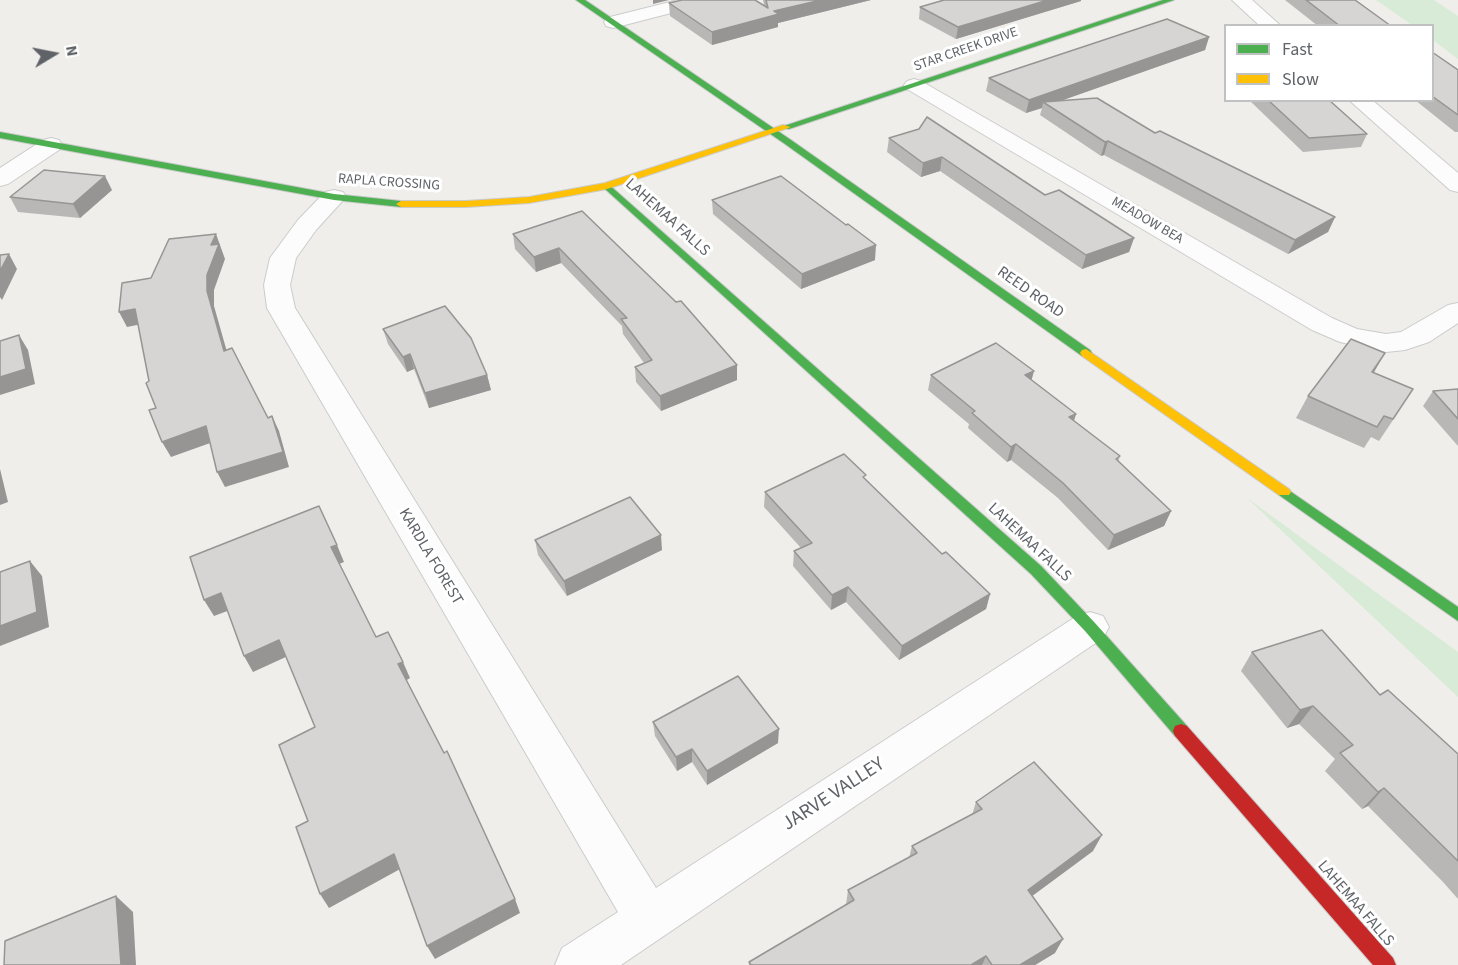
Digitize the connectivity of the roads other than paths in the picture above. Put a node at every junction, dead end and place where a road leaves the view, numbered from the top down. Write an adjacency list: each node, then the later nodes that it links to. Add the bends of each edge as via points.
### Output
1 (580, 0): 5 (street, REED ROAD)
2 (700, 0): 5 (street)
3 (1170, 0): 7 (street, STAR CREEK DRIVE)
4 (1241, 0): 6 (street)
5 (613, 22): 9 (street, REED ROAD)
6 (1270, 24)
7 (914, 85): 9 (street, STAR CREEK DRIVE); 16 (street, MEADOW BEA, via 1322,324 1350,336 1386,343 1419,336)
8 (1361, 102): 13 (street)
9 (772, 131): 14 (street, RAPLA CROSSING); 17 (street, REED ROAD)
10 (0, 135): 11 (street, RAPLA CROSSING)
11 (51, 145): 12 (street); 15 (street, RAPLA CROSSING)
12 (0, 179)
13 (1458, 185)
14 (607, 186): 15 (street, RAPLA CROSSING, via 529,200 466,204 406,204); 18 (street, LAHEMAA FALLS, via 1036,570)
15 (334, 196): 19 (street, KARDLA FOREST, via 283,258 277,285 281,308)
16 (1458, 311)
17 (1458, 615)
18 (1090, 627): 19 (street, JARVE VALLEY); 21 (street, LAHEMAA FALLS)
19 (648, 918): 20 (street, JARVE VALLEY)
20 (579, 965)
21 (1386, 965)

